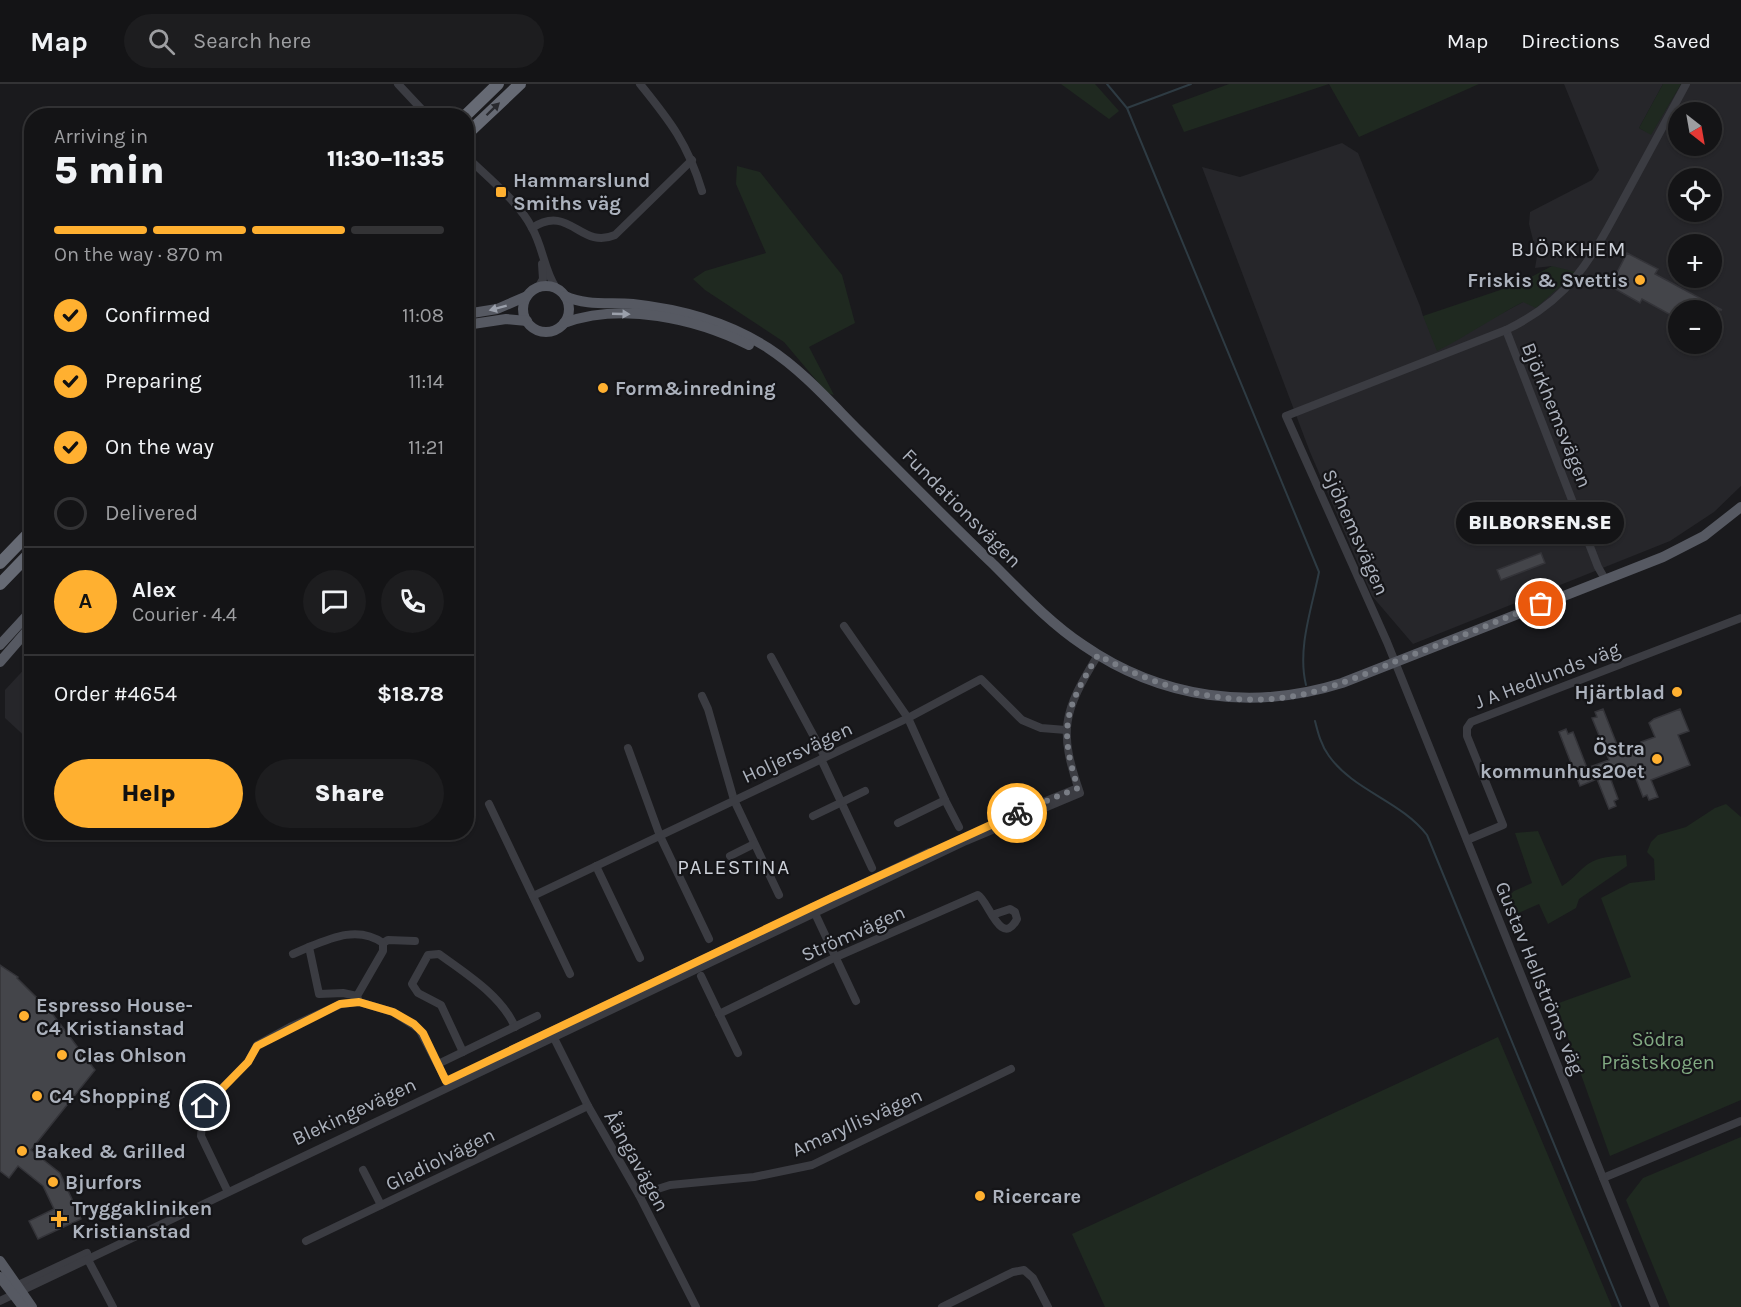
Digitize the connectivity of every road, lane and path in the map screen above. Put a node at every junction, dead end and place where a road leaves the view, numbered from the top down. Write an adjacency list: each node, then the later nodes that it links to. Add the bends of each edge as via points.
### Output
1 (398, 84): 6 (street)
2 (498, 84): 7 (highway)
3 (520, 84): 8 (highway, one-way to 3)
4 (640, 84): 9 (street, via 680,135)
5 (1686, 84): 21 (street, Björkhemsvägen, via 1582,270 1558,297)
6 (420, 108)
7 (473, 108)
8 (474, 127)
9 (692, 160): 11 (street); 12 (street, via 610,238 596,238 552,219)
10 (474, 164): 12 (street)
11 (702, 191)
12 (532, 228): 13 (street)
13 (542, 255): 14 (street, via 543,279); 15 (street)
14 (538, 288): 15 (main road, via 547,286); 16 (main road)
15 (560, 292): 19 (main road, via 568,312); 22 (main road, Fundationsvägen, via 582,302 656,307 708,320 767,347)
16 (528, 296): 17 (main road, one-way to 17, via 497,309); 18 (main road, via 524,310)
17 (474, 313)
18 (527, 321): 19 (main road, via 544,331); 20 (main road, via 506,319)
19 (564, 323): 22 (main road, Fundationsvägen, one-way to 22, via 584,316 617,314 695,325 741,341)
20 (474, 324)
21 (1506, 330): 23 (street, Björkhemsvägen); 28 (street, Björkhemsvägen)
22 (807, 380): 35 (main road, Fundationsvägen, via 1042,612)
23 (1286, 416): 38 (street, Sjöhemsvägen)
24 (1741, 507): 28 (main road, via 1689,544)
25 (24, 538): 27 (highway)
26 (24, 559): 29 (highway)
27 (0, 563)
28 (1605, 579): 38 (main road)
29 (0, 584)
30 (1741, 618): 53 (street, J A Hedlunds väg, via 1471,722 1467,736 1503,825)
31 (24, 619): 34 (main road)
32 (844, 626): 40 (street)
33 (24, 634): 37 (main road)
34 (0, 645)
35 (1098, 655): 38 (main road, via 1174,688 1243,699 1303,694); 41 (street, Blekingevägen, via 1079,685)
36 (771, 657): 43 (street)
37 (0, 662)
38 (1395, 662): 53 (street, Gustav Hellströms väg)
39 (702, 696): 45 (street)
40 (908, 718): 41 (street, Holjersvägen, via 981,680 1023,720 1041,728); 43 (street, Holjersvägen); 46 (street)
41 (1066, 730): 60 (street, Blekingevägen, via 1068,755 1079,790 963,836)
42 (628, 748): 52 (street)
43 (823, 758): 45 (street, Holjersvägen); 47 (street)
44 (865, 791): 47 (street)
45 (734, 800): 52 (street, Holjersvägen); 54 (street)
46 (945, 800): 50 (street); 51 (street)
47 (841, 803): 49 (street); 57 (street)
48 (489, 804): 59 (street)
49 (813, 816)
50 (898, 823)
51 (959, 827)
52 (660, 836): 56 (street, Holjersvägen); 62 (street)
53 (1467, 840): 85 (street, Gustav Hellströms väg)
54 (754, 844): 55 (street); 58 (street)
55 (730, 856)
56 (596, 866): 59 (street, Holjersvägen); 68 (street)
57 (872, 868)
58 (779, 895)
59 (533, 896): 69 (street)
60 (813, 910): 67 (street); 76 (street, Blekingevägen)
61 (992, 915): 67 (street, Strömvägen, via 978,895)
62 (709, 939)
63 (415, 941): 64 (street)
64 (383, 943): 65 (street, via 346,933); 71 (street, via 383,951)
65 (309, 947): 66 (street); 71 (street, via 319,994 343,993)
66 (293, 954)
67 (836, 957): 72 (street); 73 (street, Strömvägen)
68 (640, 958)
69 (570, 974)
70 (701, 976): 73 (street)
71 (358, 999): 79 (street, via 414,1024 423,1033); 86 (street, via 290,1027 257,1046 248,1062 211,1099 202,1112 201,1136)
72 (856, 1001)
73 (719, 1014): 78 (street)
74 (537, 1016): 75 (street)
75 (515, 1027): 77 (street); 77 (street, via 480,985 439,954 428,955 412,986 441,1005)
76 (552, 1034): 81 (street, Blekingevägen); 82 (street, Åängavägen)
77 (463, 1052): 79 (street)
78 (738, 1053)
79 (438, 1064): 81 (street)
80 (1011, 1069): 87 (street, Amaryllisvägen, via 812,1165 754,1178 670,1185)
81 (448, 1083): 86 (street, Blekingevägen)
82 (588, 1106): 87 (street, Åängavägen); 88 (street, Gladiolvägen)
83 (1741, 1122): 85 (street)
84 (363, 1170): 88 (street)
85 (1603, 1178): 102 (street, Gustav Hellströms väg)
86 (226, 1189): 90 (street, Blekingevägen)
87 (639, 1195): 99 (street, Åängavägen)
88 (381, 1205): 89 (street, Gladiolvägen)
89 (306, 1242)
90 (86, 1256): 93 (street, Blekingevägen); 96 (street, via 102,1293)
91 (0, 1261): 93 (main road)
92 (0, 1277): 93 (main road)
93 (13, 1291): 94 (street, Blekingevägen); 97 (main road); 98 (main road)
94 (0, 1301)
95 (958, 1303): 100 (street); 101 (street, via 1013,1272 1024,1270 1034,1278)
96 (112, 1304)
97 (23, 1307)
98 (32, 1307)
99 (696, 1307)
100 (942, 1307)
101 (1048, 1307)
102 (1655, 1307)

